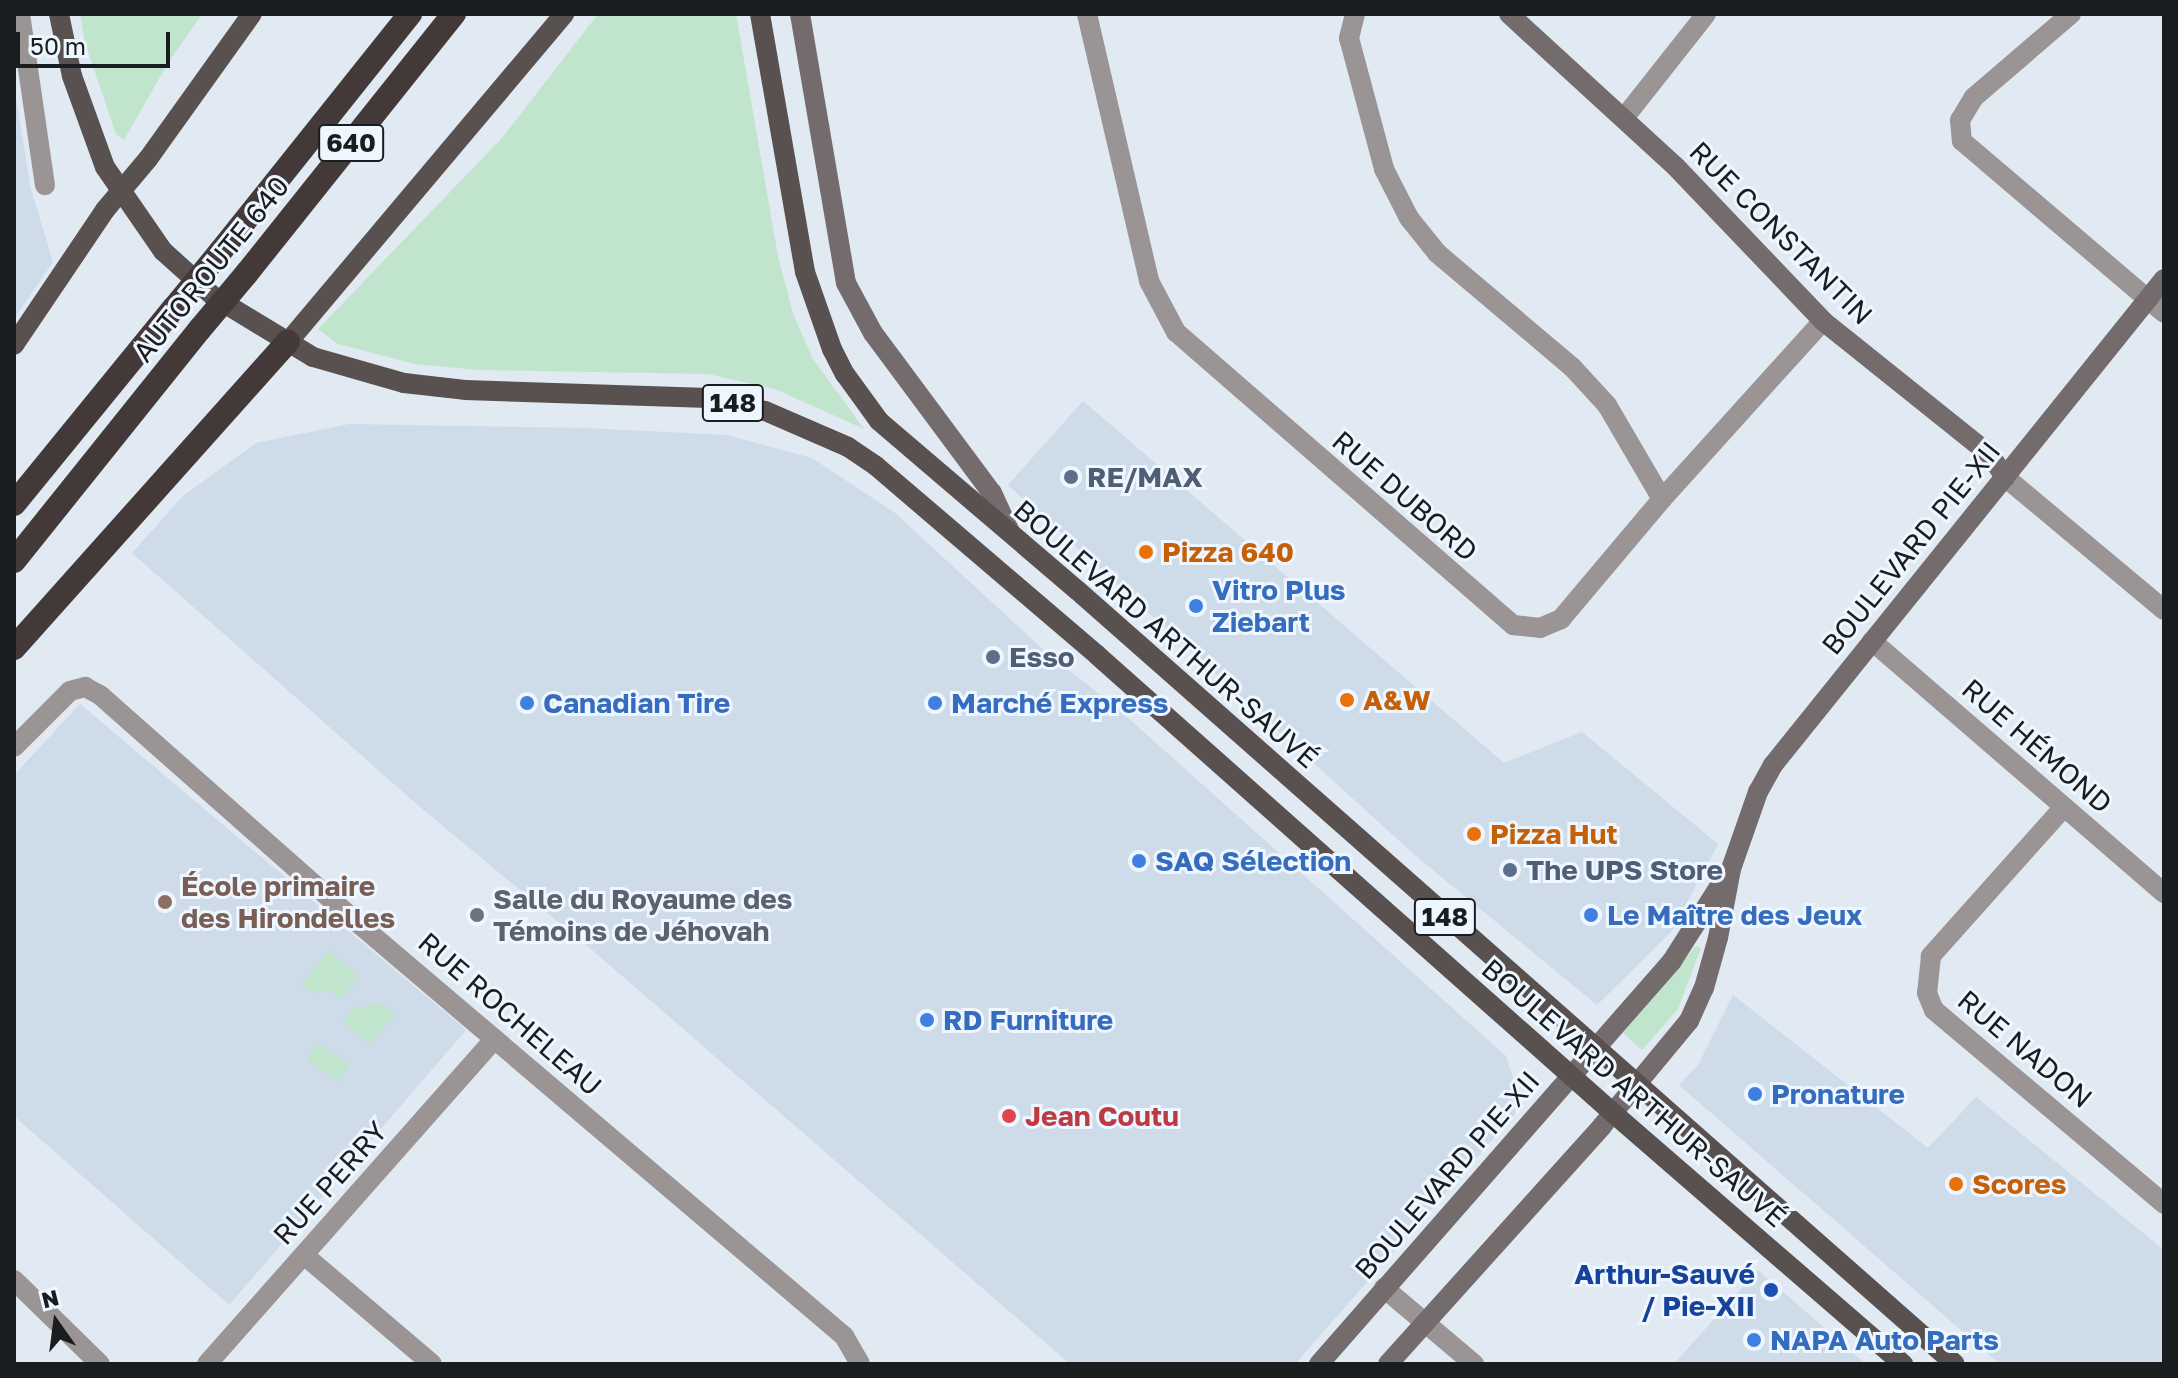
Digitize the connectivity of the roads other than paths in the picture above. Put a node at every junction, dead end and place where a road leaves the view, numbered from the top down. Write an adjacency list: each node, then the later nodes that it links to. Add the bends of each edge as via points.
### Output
1 (20, 14): 15 (street)
2 (59, 14): 16 (main road, BOULEVARD ARTHUR-SAUVÉ / 148, via 87,125)
3 (252, 14): 16 (main road)
4 (410, 14): 25 (highway, AUTOROUTE 640 / 640, bridge)
5 (454, 14): 27 (highway, AUTOROUTE 640 / 640, bridge)
6 (564, 14): 21 (main road)
7 (760, 14): 26 (main road, BOULEVARD ARTHUR-SAUVÉ / 148, via 801,256 832,349 879,421)
8 (800, 14): 26 (street, via 846,283 881,345 992,493)
9 (1087, 14): 24 (street, RUE DUBORD, via 1149,281 1176,332 1502,616 1513,625 1540,628 1561,619)
10 (1355, 14): 24 (street, via 1349,38 1384,169 1409,218 1437,253 1572,367 1607,405)
11 (1509, 14): 14 (street, RUE CONSTANTIN)
12 (1706, 14): 14 (street)
13 (2071, 14): 18 (street, via 1974,97 1960,120 1962,141)
14 (1624, 118): 20 (street, RUE CONSTANTIN)
15 (45, 185)
16 (120, 192): 21 (main road, BOULEVARD ARTHUR-SAUVÉ / 148, via 179,267 224,304); 22 (main road)
17 (2164, 279): 18 (street, BOULEVARD PIE-XII)
18 (2148, 299): 19 (street); 23 (street, BOULEVARD PIE-XII)
19 (2164, 313)
20 (1823, 321): 23 (street, RUE CONSTANTIN, via 1990,455); 24 (street, RUE DUBORD)
21 (288, 342): 30 (highway); 37 (main road, BOULEVARD ARTHUR-SAUVÉ / 148, via 337,365 428,386 709,398 765,411 848,447 1097,655)
22 (14, 345)
23 (2005, 477): 28 (street, RUE CONSTANTIN); 29 (street, BOULEVARD PIE-XII)
24 (1662, 499)
25 (14, 504)
26 (1010, 532): 36 (main road, BOULEVARD ARTHUR-SAUVÉ / 148)
27 (14, 561)
28 (2164, 610)
29 (1872, 641): 32 (street, RUE HÉMOND); 33 (street, BOULEVARD PIE-XII, via 1773,765)
30 (14, 648)
31 (14, 747): 35 (street, RUE ROCHELEAU, via 56,701 77,688 100,695)
32 (2064, 807): 34 (street, RUE HÉMOND); 40 (street, RUE NADON, via 1931,956 1927,993 1934,1010)
33 (1731, 869): 36 (street, BOULEVARD PIE-XII, via 1672,961); 38 (street, BOULEVARD PIE-XII, via 1718,938 1697,1006)
34 (2164, 893)
35 (495, 1039): 41 (street, RUE PERRY); 48 (street, RUE ROCHELEAU, via 844,1336)
36 (1596, 1049): 37 (street, BOULEVARD PIE-XII); 38 (main road, BOULEVARD ARTHUR-SAUVÉ / 148)
37 (1571, 1076): 39 (main road, BOULEVARD ARTHUR-SAUVÉ / 148); 43 (street, BOULEVARD PIE-XII)
38 (1636, 1085): 39 (street, BOULEVARD PIE-XII); 53 (main road, BOULEVARD ARTHUR-SAUVÉ / 148)
39 (1613, 1113): 44 (street, BOULEVARD PIE-XII); 52 (main road, BOULEVARD ARTHUR-SAUVÉ / 148)
40 (2164, 1204)
41 (304, 1255): 46 (street, RUE PERRY); 47 (street)
42 (14, 1280): 45 (street)
43 (1384, 1288): 44 (street); 49 (street, BOULEVARD PIE-XII)
44 (1425, 1323): 50 (street, BOULEVARD PIE-XII); 51 (street)
45 (100, 1364)
46 (207, 1364)
47 (432, 1364)
48 (860, 1364)
49 (1319, 1364)
50 (1388, 1364)
51 (1474, 1364)
52 (1903, 1364)
53 (1955, 1364)

